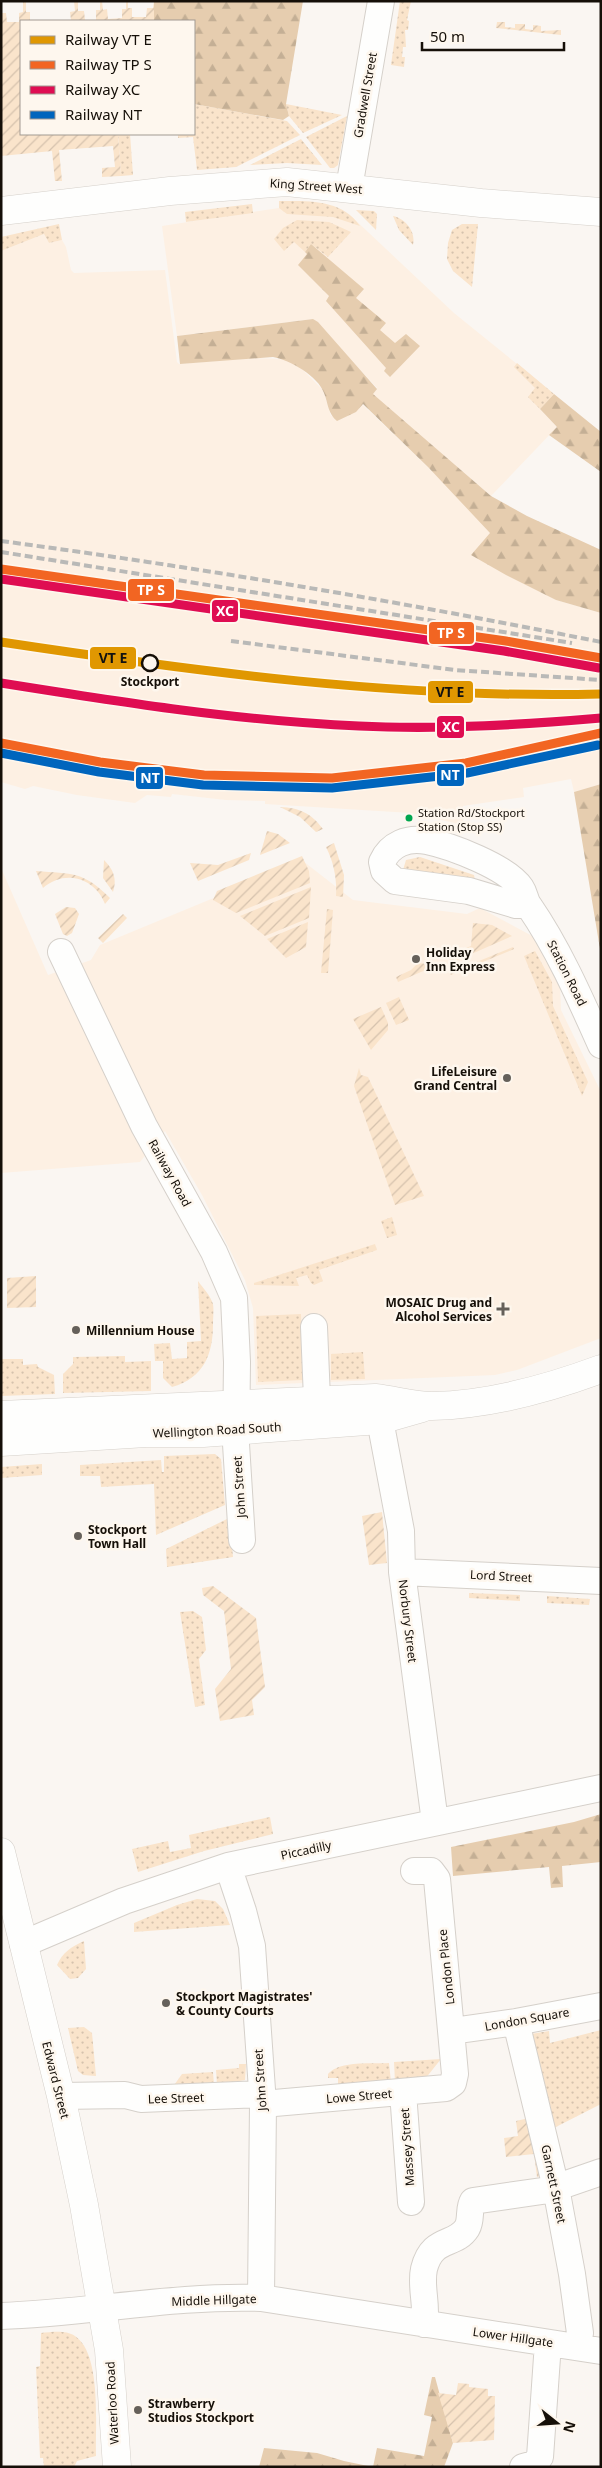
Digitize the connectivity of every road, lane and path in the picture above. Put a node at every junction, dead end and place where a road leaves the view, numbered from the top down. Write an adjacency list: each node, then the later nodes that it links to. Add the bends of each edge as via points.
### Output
1 (381, 1): 2 (street, Gradwell Street)
2 (349, 188): 3 (main road, King Street West, via 266,182); 4 (main road, King Street West)
3 (1, 211)
4 (601, 212)
5 (488, 864): 6 (street); 6 (street, Station Road, via 454,848 413,840 389,851 382,862 384,871 395,881); 7 (street, Station Road, via 521,888)
6 (478, 892): 7 (street, Station Road, via 516,905)
7 (528, 905): 9 (street, Station Road, via 545,930)
8 (61, 952): 12 (street, Railway Road, via 142,1121 214,1252 234,1298)
9 (601, 1045)
10 (314, 1327): 14 (street)
11 (601, 1370): 13 (main road, Wellington Road South, via 536,1390 481,1402)
12 (237, 1404): 14 (main road, Wellington Road South); 15 (main road, Wellington Road South); 17 (street, John Street)
13 (430, 1406): 14 (main road, Wellington Road South, via 375,1398); 16 (main road, Wellington Road South)
14 (318, 1413): 16 (main road, Wellington Road South); 17 (main road, Wellington Road South)
15 (1, 1415)
16 (380, 1420): 20 (street, Norbury Street, via 401,1531)
17 (237, 1431): 18 (main road, Wellington Road South); 19 (street, John Street)
18 (1, 1442)
19 (242, 1540)
20 (402, 1572): 21 (street, Lord Street); 23 (street, Norbury Street)
21 (601, 1581)
22 (600, 1787): 23 (street, Piccadilly)
23 (435, 1822): 25 (street, Piccadilly)
24 (1, 1852): 27 (main road, Edward Street)
25 (228, 1866): 27 (street, Piccadilly, via 124,1901); 34 (street, John Street, via 250,1935)
26 (414, 1871): 30 (street, London Place, via 431,1870 437,1879)
27 (23, 1944): 33 (main road, Edward Street)
28 (601, 2006): 29 (street, London Square)
29 (516, 2022): 30 (street, London Square); 36 (street, Garnett Street)
30 (452, 2031): 31 (street, London Place)
31 (453, 2083): 32 (street, Lowe Street, via 446,2088)
32 (403, 2092): 34 (street, Lowe Street); 37 (street, Massey Street)
33 (61, 2096): 34 (street, Lee Street); 39 (main road, Edward Street)
34 (262, 2099): 38 (street, John Street)
35 (601, 2172): 36 (street)
36 (556, 2188): 41 (street, via 473,2201 468,2227 438,2246 427,2261); 43 (street, Garnett Street, via 580,2332)
37 (411, 2202)
38 (261, 2298): 39 (street, Middle Hillgate, via 224,2298); 41 (street, Middle Hillgate)
39 (102, 2309): 40 (street, Middle Hillgate); 44 (main road, Waterloo Road, via 114,2390)
40 (1, 2316)
41 (424, 2324): 42 (street, Lower Hillgate)
42 (548, 2343): 43 (street, Lower Hillgate); 45 (street, via 540,2457 534,2464)
43 (590, 2349)
44 (117, 2467)
45 (523, 2467)

